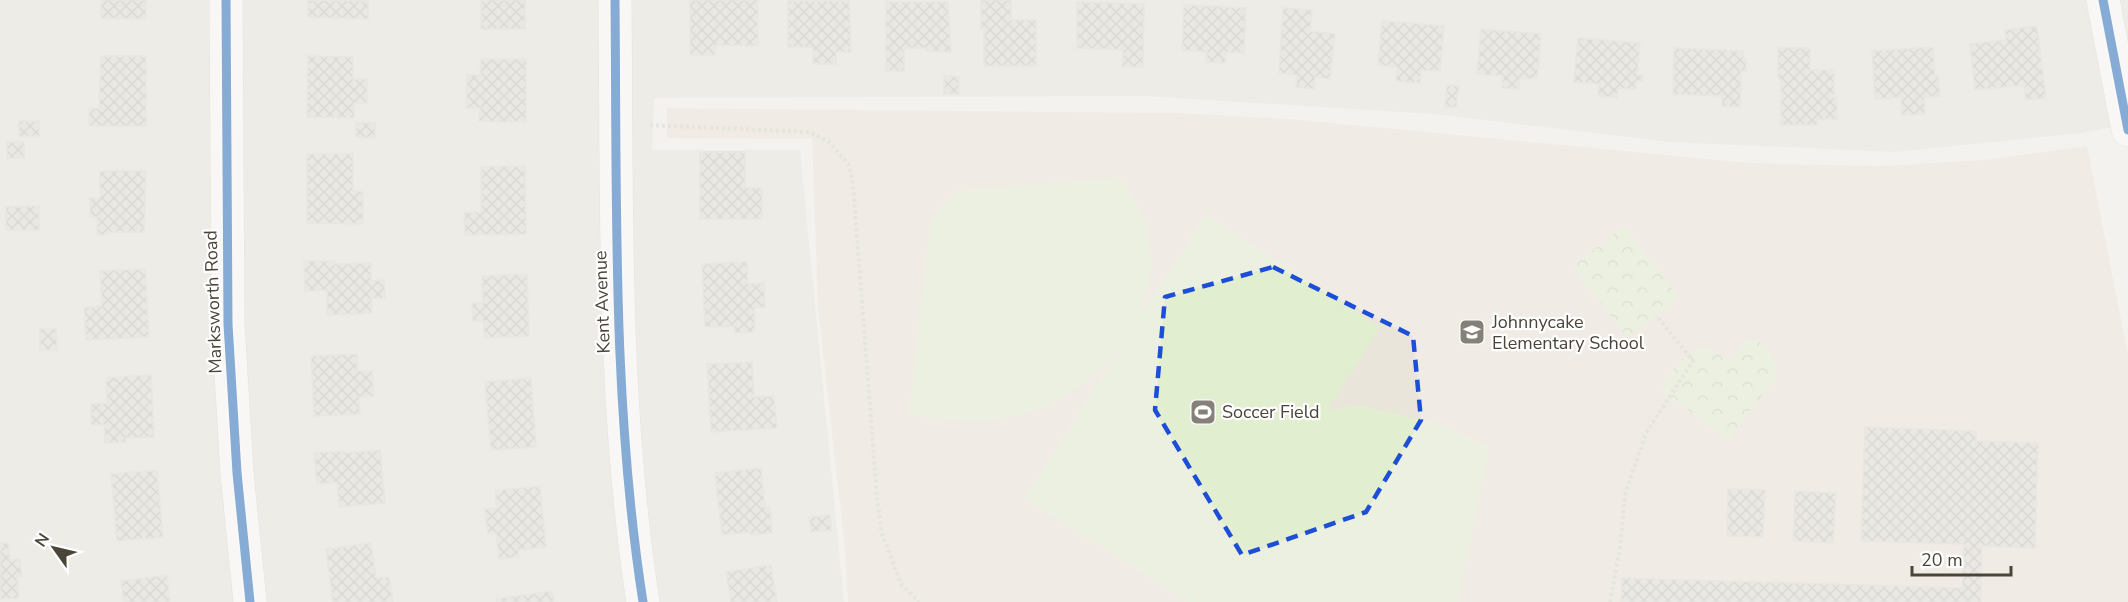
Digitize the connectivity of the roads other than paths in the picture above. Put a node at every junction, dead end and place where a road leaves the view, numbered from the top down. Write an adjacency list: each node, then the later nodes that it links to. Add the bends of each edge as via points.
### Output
1 (226, 0): 5 (street, Marksworth Road, via 228,324)
2 (615, 0): 6 (street, Kent Avenue, via 618,306 625,452)
3 (2103, 0): 4 (street)
4 (2128, 130)
5 (250, 602)
6 (643, 602)

